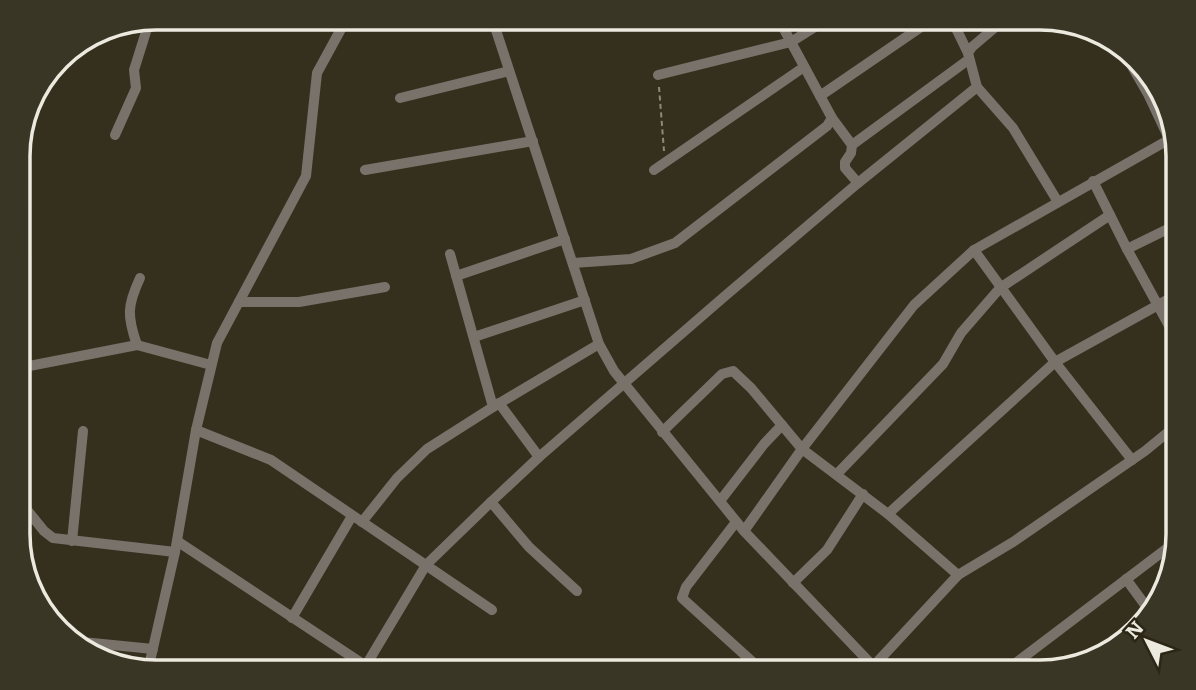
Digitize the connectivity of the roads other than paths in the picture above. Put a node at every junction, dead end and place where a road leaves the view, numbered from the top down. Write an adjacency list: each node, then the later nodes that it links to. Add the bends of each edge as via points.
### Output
1 (146, 30): 18 (street, via 134,70 136,88)
2 (341, 30): 40 (street, via 317,73 306,176)
3 (496, 30): 12 (street)
4 (784, 30): 9 (street)
5 (810, 30): 9 (street)
6 (916, 30): 15 (street)
7 (956, 30): 10 (street)
8 (992, 30): 10 (street, via 972,47)
9 (791, 42): 11 (street); 13 (street)
10 (968, 57): 14 (street); 21 (street)
11 (804, 67): 15 (street); 23 (street)
12 (509, 71): 16 (street); 19 (street)
13 (658, 75)
14 (977, 87): 25 (street); 26 (street, via 1013,128)
15 (820, 96): 17 (street)
16 (400, 98)
17 (832, 118): 21 (street); 33 (street, via 675,243 631,259)
18 (115, 135)
19 (533, 141): 22 (street); 29 (street)
20 (1165, 142): 24 (street)
21 (852, 145): 25 (street, via 845,169)
22 (365, 170)
23 (654, 170)
24 (1093, 181): 26 (street); 27 (street)
25 (858, 183): 49 (street)
26 (1058, 202): 31 (street)
27 (1110, 215): 30 (street); 37 (street)
28 (1166, 230): 30 (street)
29 (565, 239): 33 (street); 34 (street)
30 (1127, 249): 41 (street)
31 (974, 250): 37 (street); 56 (street, via 914,305)
32 (450, 254): 34 (street)
33 (573, 263): 38 (street)
34 (456, 276): 43 (street)
35 (140, 278): 45 (street, via 130,299 128,320)
36 (385, 287): 40 (street, via 299,302)
37 (1000, 288): 46 (street); 59 (street, via 961,333 943,364)
38 (585, 300): 43 (street); 44 (street)
39 (1166, 300): 41 (street)
40 (239, 302): 47 (street)
41 (1157, 305): 42 (street); 46 (street)
42 (1166, 321)
43 (474, 337): 50 (street)
44 (599, 344): 49 (street); 50 (street)
45 (137, 345): 47 (street); 48 (street)
46 (1055, 362): 58 (street); 64 (street)
47 (211, 365): 52 (street)
48 (30, 366)
49 (624, 385): 54 (street); 57 (street)
50 (496, 405): 57 (street); 65 (street, via 427,449)
51 (782, 425): 54 (street, via 733,371 722,374); 56 (street); 61 (street)
52 (196, 430): 65 (street, via 271,460); 69 (street)
53 (83, 431): 68 (street)
54 (662, 432): 61 (street)
55 (1166, 433): 58 (street)
56 (802, 449): 59 (street); 67 (street)
57 (539, 457): 62 (street)
58 (1132, 460): 72 (street)
59 (837, 474): 60 (street)
60 (863, 494): 64 (street); 74 (street, via 827,550)
61 (720, 501): 66 (street)
62 (491, 502): 71 (street); 75 (street, via 529,547)
63 (30, 513): 68 (street, via 53,538)
64 (888, 514): 72 (street)
65 (357, 519): 71 (street); 78 (street)
66 (736, 522): 67 (street); 84 (street, via 682,598)
67 (744, 531): 74 (street)
68 (72, 541): 69 (street)
69 (176, 547): 78 (street); 80 (street)
70 (1165, 550): 73 (street)
71 (426, 565): 77 (street); 83 (street)
72 (958, 575): 86 (street)
73 (1126, 579): 76 (street); 87 (street)
74 (793, 583): 85 (street)
75 (577, 591)
76 (1144, 604)
77 (492, 610)
78 (292, 618): 82 (street)
79 (93, 643): 80 (street)
80 (153, 649): 81 (street)
81 (150, 660)
82 (353, 660)
83 (373, 660)
84 (750, 660)
85 (862, 660)
86 (878, 660)
87 (1020, 660)

